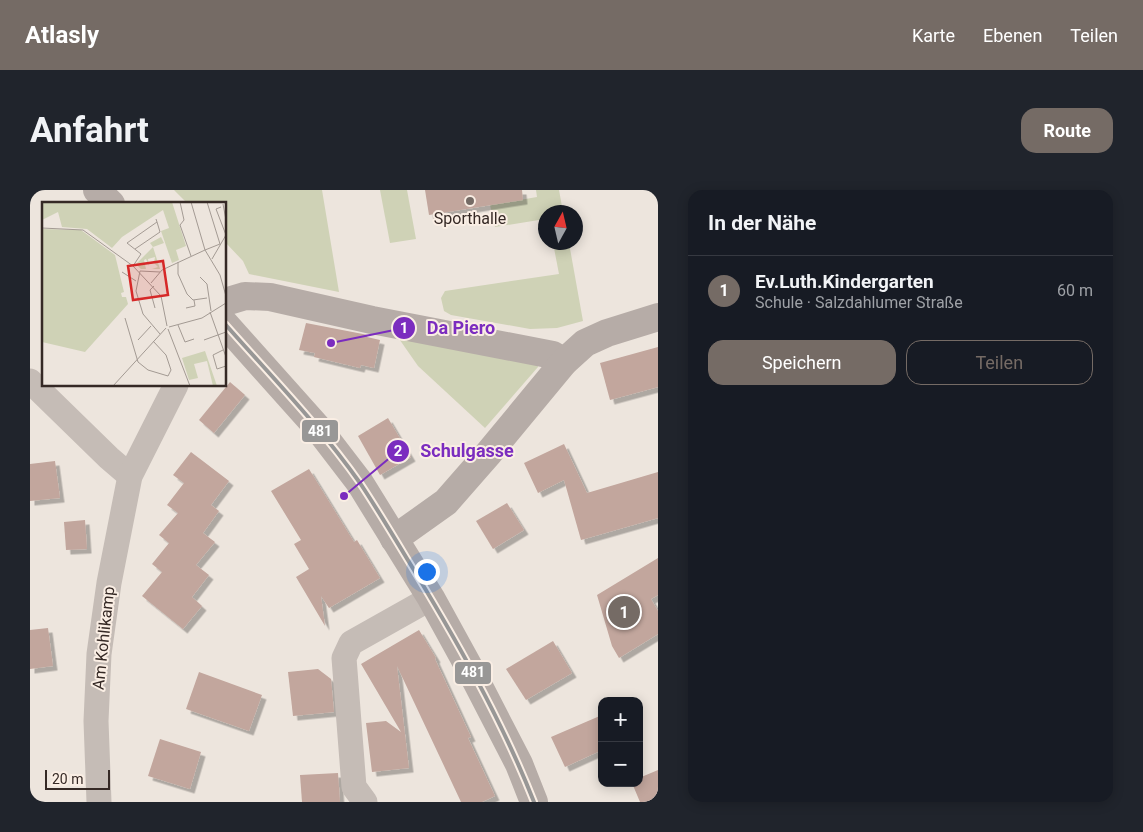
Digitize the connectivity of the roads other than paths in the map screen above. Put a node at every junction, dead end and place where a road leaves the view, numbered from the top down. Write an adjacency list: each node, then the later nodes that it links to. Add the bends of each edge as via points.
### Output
1 (226, 302): 4 (main road, via 245,296 270,298 554,355)
2 (658, 317): 4 (main road, via 585,343)
3 (226, 325): 8 (main road, via 343,459)
4 (564, 362): 8 (main road, via 446,502)
5 (30, 381): 7 (street)
6 (175, 386): 7 (street, Am Kohlikamp)
7 (130, 476): 10 (street, Am Kohlikamp, via 108,582 99,654 96,721)
8 (394, 539): 9 (main road)
9 (431, 598): 11 (street, via 351,643 344,658 354,787); 12 (main road, via 519,764)
10 (99, 802)
11 (365, 802)
12 (534, 802)

